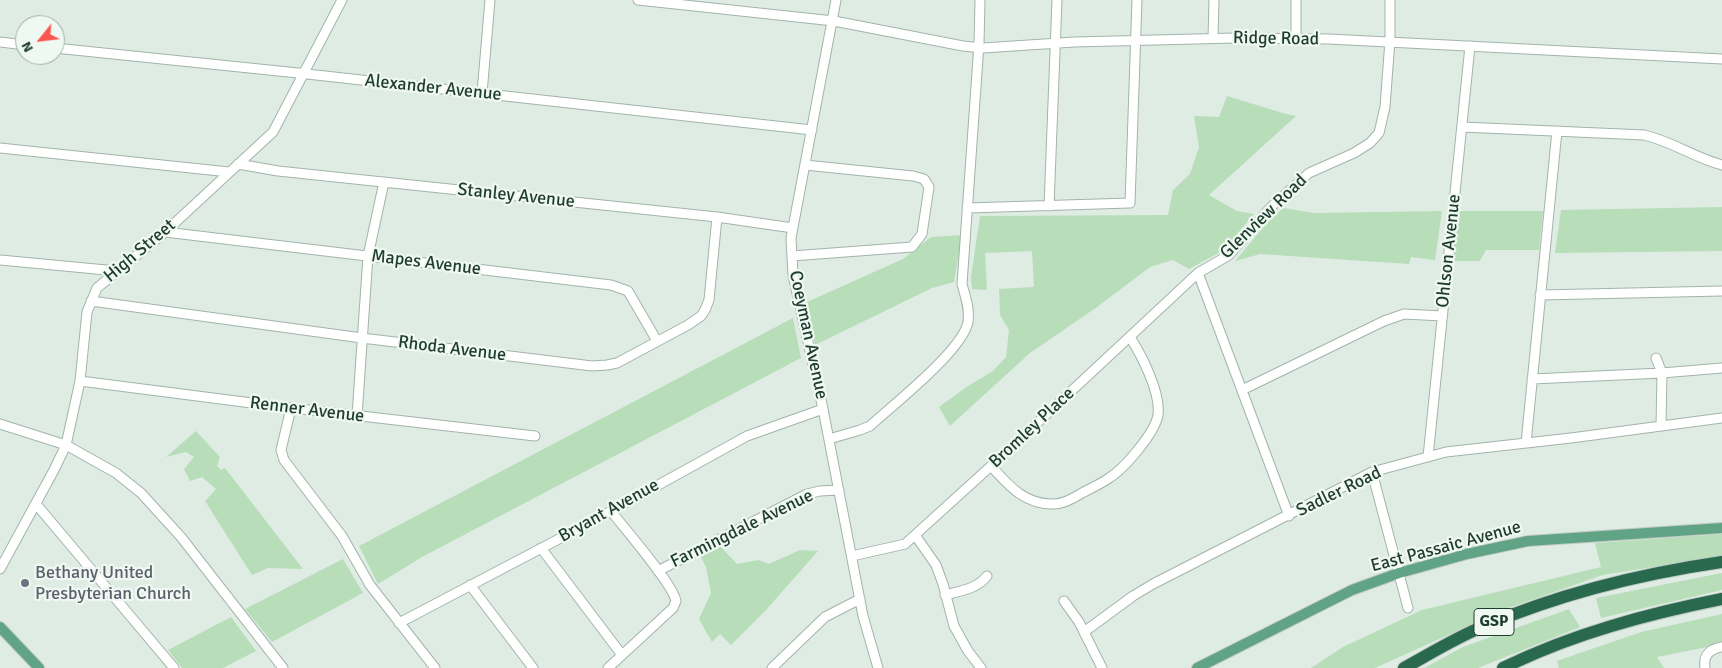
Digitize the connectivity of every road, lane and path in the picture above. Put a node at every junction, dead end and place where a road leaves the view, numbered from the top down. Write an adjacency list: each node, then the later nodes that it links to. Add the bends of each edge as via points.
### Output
1 (342, 0): 23 (street, High Street)
2 (490, 0): 24 (street)
3 (638, 0): 11 (street, Ridge Road)
4 (836, 0): 11 (street, Coeyman Avenue)
5 (980, 0): 20 (street)
6 (1057, 0): 17 (street)
7 (1137, 0): 14 (street)
8 (1214, 0): 12 (street)
9 (1296, 0): 13 (street)
10 (1390, 0): 16 (street, Glenview Road)
11 (832, 21): 20 (street, Ridge Road); 26 (street, Coeyman Avenue)
12 (1213, 38): 13 (street, Ridge Road); 14 (street, Ridge Road)
13 (1296, 39): 16 (street, Ridge Road)
14 (1136, 40): 17 (street, Ridge Road); 34 (street, via 1130,203)
15 (0, 42): 18 (street)
16 (1390, 42): 19 (street, Ridge Road); 43 (street, Glenview Road, via 1385,107 1379,133 1354,153 1310,173 1271,208 1229,255)
17 (1056, 43): 20 (street, Ridge Road); 34 (street)
18 (15, 44)
19 (1470, 46): 22 (street, Ridge Road); 25 (street, Ohlson Avenue)
20 (978, 48): 35 (street)
21 (65, 49): 23 (street, Alexander Avenue)
22 (1722, 59)
23 (304, 74): 24 (street, Alexander Avenue); 29 (street, High Street, via 273,132)
24 (482, 94): 26 (street, Alexander Avenue)
25 (1462, 127): 27 (street); 47 (street, Ohlson Avenue)
26 (812, 130): 30 (street, Coeyman Avenue)
27 (1557, 132): 31 (street, via 1652,137 1705,161); 45 (street)
28 (0, 148): 32 (street)
29 (238, 164): 32 (street, High Street); 33 (street, Stanley Avenue)
30 (805, 165): 37 (street, Coeyman Avenue); 40 (street, via 913,176 924,179 929,187 922,234 912,247)
31 (1722, 165)
32 (229, 172): 38 (street, High Street)
33 (384, 182): 36 (street, Stanley Avenue); 39 (street)
34 (1049, 206): 35 (street)
35 (967, 208): 64 (street, via 962,284 968,306 968,324 945,359 870,426)
36 (717, 217): 37 (street, Stanley Avenue); 50 (street, Rhoda Avenue, via 709,300 705,310 688,325)
37 (793, 228): 40 (street, Coeyman Avenue)
38 (165, 232): 39 (street, Mapes Avenue); 42 (street, High Street)
39 (368, 256): 49 (street); 50 (street, Mapes Avenue, via 622,288 633,297)
40 (792, 256): 58 (street, Coeyman Avenue, via 793,275)
41 (0, 260): 42 (street)
42 (117, 270): 46 (street, High Street, via 97,288)
43 (1198, 273): 48 (street, Bromley Place); 56 (street)
44 (1722, 291): 45 (street)
45 (1540, 296): 54 (street)
46 (91, 301): 49 (street, Rhoda Avenue); 55 (street, High Street)
47 (1442, 316): 56 (street, via 1404,314 1384,321); 67 (street, Ohlson Avenue)
48 (1130, 337): 68 (street, Bromley Place); 68 (street, via 1150,376 1158,416 1142,444 1122,468 1068,501 1056,504 1019,494)
49 (362, 338): 50 (street, Rhoda Avenue, via 592,366 617,363); 59 (street)
50 (657, 341)
51 (1656, 358): 53 (street)
52 (1722, 368): 53 (street)
53 (1662, 373): 54 (street); 62 (street)
54 (1532, 379): 65 (street)
55 (80, 381): 57 (street, Renner Avenue); 66 (street, High Street)
56 (1242, 390): 73 (street)
57 (291, 408): 59 (street, Renner Avenue); 89 (street, via 281,450 284,460 342,536 370,584)
58 (823, 409): 64 (street, Coeyman Avenue); 72 (street, Bryant Avenue, via 747,436)
59 (357, 416): 63 (street, Renner Avenue)
60 (1722, 418): 62 (street, Sadler Road)
61 (0, 424): 66 (street)
62 (1660, 426): 65 (street, Sadler Road)
63 (535, 436)
64 (829, 439): 70 (street, Coeyman Avenue)
65 (1526, 443): 67 (street, Sadler Road)
66 (66, 445): 71 (street, High Street); 96 (street, via 116,473 141,493 181,537)
67 (1428, 457): 69 (street, Sadler Road)
68 (991, 466): 75 (street, Bromley Place)
69 (1372, 472): 73 (street, Sadler Road); 81 (street)
70 (839, 490): 77 (street, Coeyman Avenue); 80 (street, Farmingdale Avenue, via 807,494)
71 (36, 504): 79 (street, High Street); 95 (street)
72 (610, 511): 76 (street, Bryant Avenue); 80 (street)
73 (1288, 516): 91 (street, Sadler Road, via 1153,584)
74 (1722, 528): 81 (main road, East Passaic Avenue, via 1528,541)
75 (915, 535): 77 (street, Bromley Place, via 905,544); 84 (street, via 936,565)
76 (541, 548): 83 (street, Bryant Avenue); 93 (street)
77 (852, 556): 86 (street, Coeyman Avenue)
78 (1722, 562): 105 (highway, GSP, via 1678,568 1580,591 1480,628)
79 (0, 569)
80 (658, 571): 93 (street, Farmingdale Avenue, via 676,597 675,604)
81 (1399, 573): 88 (street); 104 (main road, East Passaic Avenue, via 1352,590)
82 (987, 576): 84 (street, via 976,586)
83 (470, 585): 89 (street, Bryant Avenue); 98 (street)
84 (946, 595): 102 (street, via 954,626)
85 (1722, 599): 106 (highway, GSP, via 1592,632)
86 (860, 600): 100 (street, via 825,617); 101 (street, Coeyman Avenue)
87 (1064, 601): 91 (street)
88 (1408, 608)
89 (399, 623): 97 (street)
90 (0, 627): 94 (main road)
91 (1084, 632): 103 (street)
92 (1720, 648): 107 (street, via 1705,657)
93 (622, 654): 99 (street, Farmingdale Avenue)
94 (39, 668)
95 (174, 668)
96 (282, 668)
97 (435, 668)
98 (534, 668)
99 (608, 668)
100 (772, 668)
101 (878, 668)
102 (981, 668)
103 (1102, 668)
104 (1197, 668)
105 (1404, 668)
106 (1503, 668)
107 (1705, 668)

